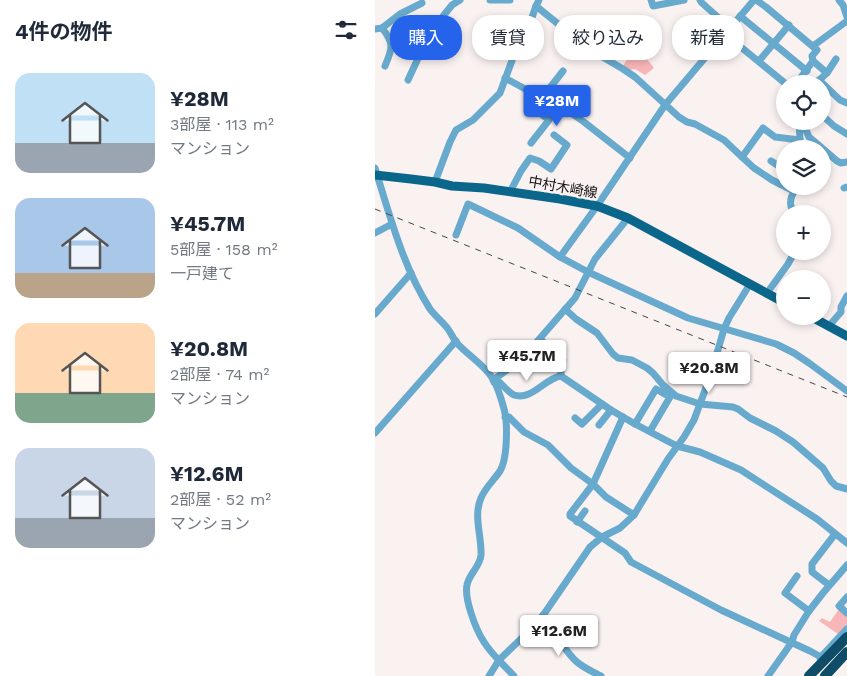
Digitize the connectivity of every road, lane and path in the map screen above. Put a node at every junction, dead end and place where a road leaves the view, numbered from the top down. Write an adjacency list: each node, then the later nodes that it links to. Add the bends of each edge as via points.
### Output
1 (460, 0): 32 (street, via 452,5 427,39)
2 (490, 0): 3 (street)
3 (510, 0)
4 (651, 0): 9 (street, via 653,6)
5 (684, 0): 9 (street)
6 (700, 0): 12 (street)
7 (755, 0): 13 (street); 16 (street)
8 (839, 0): 15 (street)
9 (675, 1)
10 (422, 3): 17 (street)
11 (537, 3): 31 (street); 36 (street, via 589,50 635,77)
12 (712, 15)
13 (741, 15)
14 (744, 19): 18 (street)
15 (847, 19): 19 (street)
16 (789, 25): 18 (street); 19 (street)
17 (378, 28): 25 (street, via 389,37 391,50)
18 (774, 43): 23 (street); 27 (street)
19 (813, 46): 24 (street, via 817,50)
20 (744, 47): 23 (street)
21 (836, 59): 28 (street)
22 (703, 60): 36 (street)
23 (759, 61): 30 (street)
24 (813, 61): 27 (street); 28 (street)
25 (385, 66)
26 (563, 71): 34 (street)
27 (807, 71): 29 (street)
28 (827, 73)
29 (804, 75)
30 (776, 76)
31 (505, 78): 34 (street); 51 (street, via 500,93 473,120 456,130)
32 (408, 80)
33 (831, 93): 35 (street)
34 (542, 98): 43 (street, via 536,110 549,120); 44 (street, via 561,106)
35 (847, 102)
36 (665, 105): 44 (street); 45 (street, via 687,122 724,140)
37 (831, 122): 40 (street)
38 (799, 130): 42 (street)
39 (806, 130): 47 (street, via 809,137 837,161)
40 (847, 134)
41 (554, 135): 52 (street, via 567,145 551,169 530,158)
42 (800, 140): 45 (street, via 775,137 763,128)
43 (531, 143)
44 (630, 158): 53 (street)
45 (742, 158): 50 (street, via 754,168)
46 (771, 161): 48 (street)
47 (847, 162)
48 (776, 164)
49 (376, 173): 51 (main road, 中村木崎線); 55 (street)
50 (776, 178)
51 (435, 182): 52 (main road, 中村木崎線)
52 (510, 192): 53 (main road, 中村木崎線)
53 (597, 206): 54 (main road, 中村木崎線); 58 (street)
54 (628, 218): 60 (street); 62 (main road, 中村木崎線)
55 (392, 224): 56 (street); 61 (street)
56 (375, 233)
57 (456, 235): 58 (street, via 468,204 518,228)
58 (560, 257): 60 (street)
59 (790, 260): 63 (street)
60 (588, 272): 66 (street, via 575,298); 69 (street, via 688,318)
61 (411, 273): 67 (street); 72 (street, via 431,310)
62 (750, 284): 63 (main road, 中村木崎線); 69 (street)
63 (767, 293): 65 (main road, 中村木崎線)
64 (847, 296): 68 (street, via 841,312)
65 (776, 298)
66 (565, 309): 71 (street); 76 (street, via 597,333 618,358 632,360 647,368)
67 (375, 314)
68 (829, 326): 70 (main road)
69 (724, 329): 75 (street, via 776,344 794,353); 78 (street)
70 (847, 336)
71 (540, 339): 73 (street, via 563,360); 74 (street, via 521,360)
72 (456, 341): 74 (street); 86 (street)
73 (561, 376): 74 (street, via 523,395 514,395); 77 (street)
74 (494, 381): 80 (street)
75 (847, 391)
76 (671, 395): 78 (street); 83 (street, via 655,389); 85 (street)
77 (602, 404): 79 (street); 82 (street, via 582,424)
78 (700, 404): 87 (street); 89 (street, via 733,407 776,431 823,468 836,486)
79 (611, 410): 81 (street); 84 (street)
80 (505, 417): 88 (street, via 549,445 571,468); 108 (street, via 505,461 481,497 478,519 481,554 466,592 483,642)
81 (623, 417): 83 (street); 88 (street)
82 (575, 418)
83 (635, 424): 85 (street)
84 (599, 425)
85 (650, 431): 87 (street)
86 (375, 433)
87 (677, 446): 91 (street); 93 (street, via 741,470 791,501)
88 (593, 484): 91 (street, via 606,497); 92 (street, via 570,514)
89 (847, 489)
90 (585, 511): 92 (street)
91 (634, 515): 94 (street, via 620,528)
92 (577, 522): 94 (street)
93 (835, 534): 95 (street); 98 (street, via 812,564 812,572)
94 (601, 537): 102 (street, via 590,547); 105 (street, via 625,553 631,562 721,610)
95 (847, 543)
96 (847, 565): 98 (street)
97 (797, 576): 100 (street, via 785,593)
98 (829, 585): 100 (street)
99 (847, 597): 101 (street, via 839,606)
100 (809, 611): 105 (street)
101 (847, 613)
102 (544, 614): 108 (street); 112 (street, via 577,662)
103 (847, 629): 107 (street)
104 (847, 637): 114 (highway)
105 (791, 642): 107 (street); 113 (street)
106 (847, 652): 114 (highway)
107 (821, 657): 114 (street)
108 (499, 660): 110 (street); 111 (street)
109 (847, 662): 114 (highway)
110 (489, 676)
111 (514, 676)
112 (601, 676)
113 (768, 676)
114 (817, 676)

